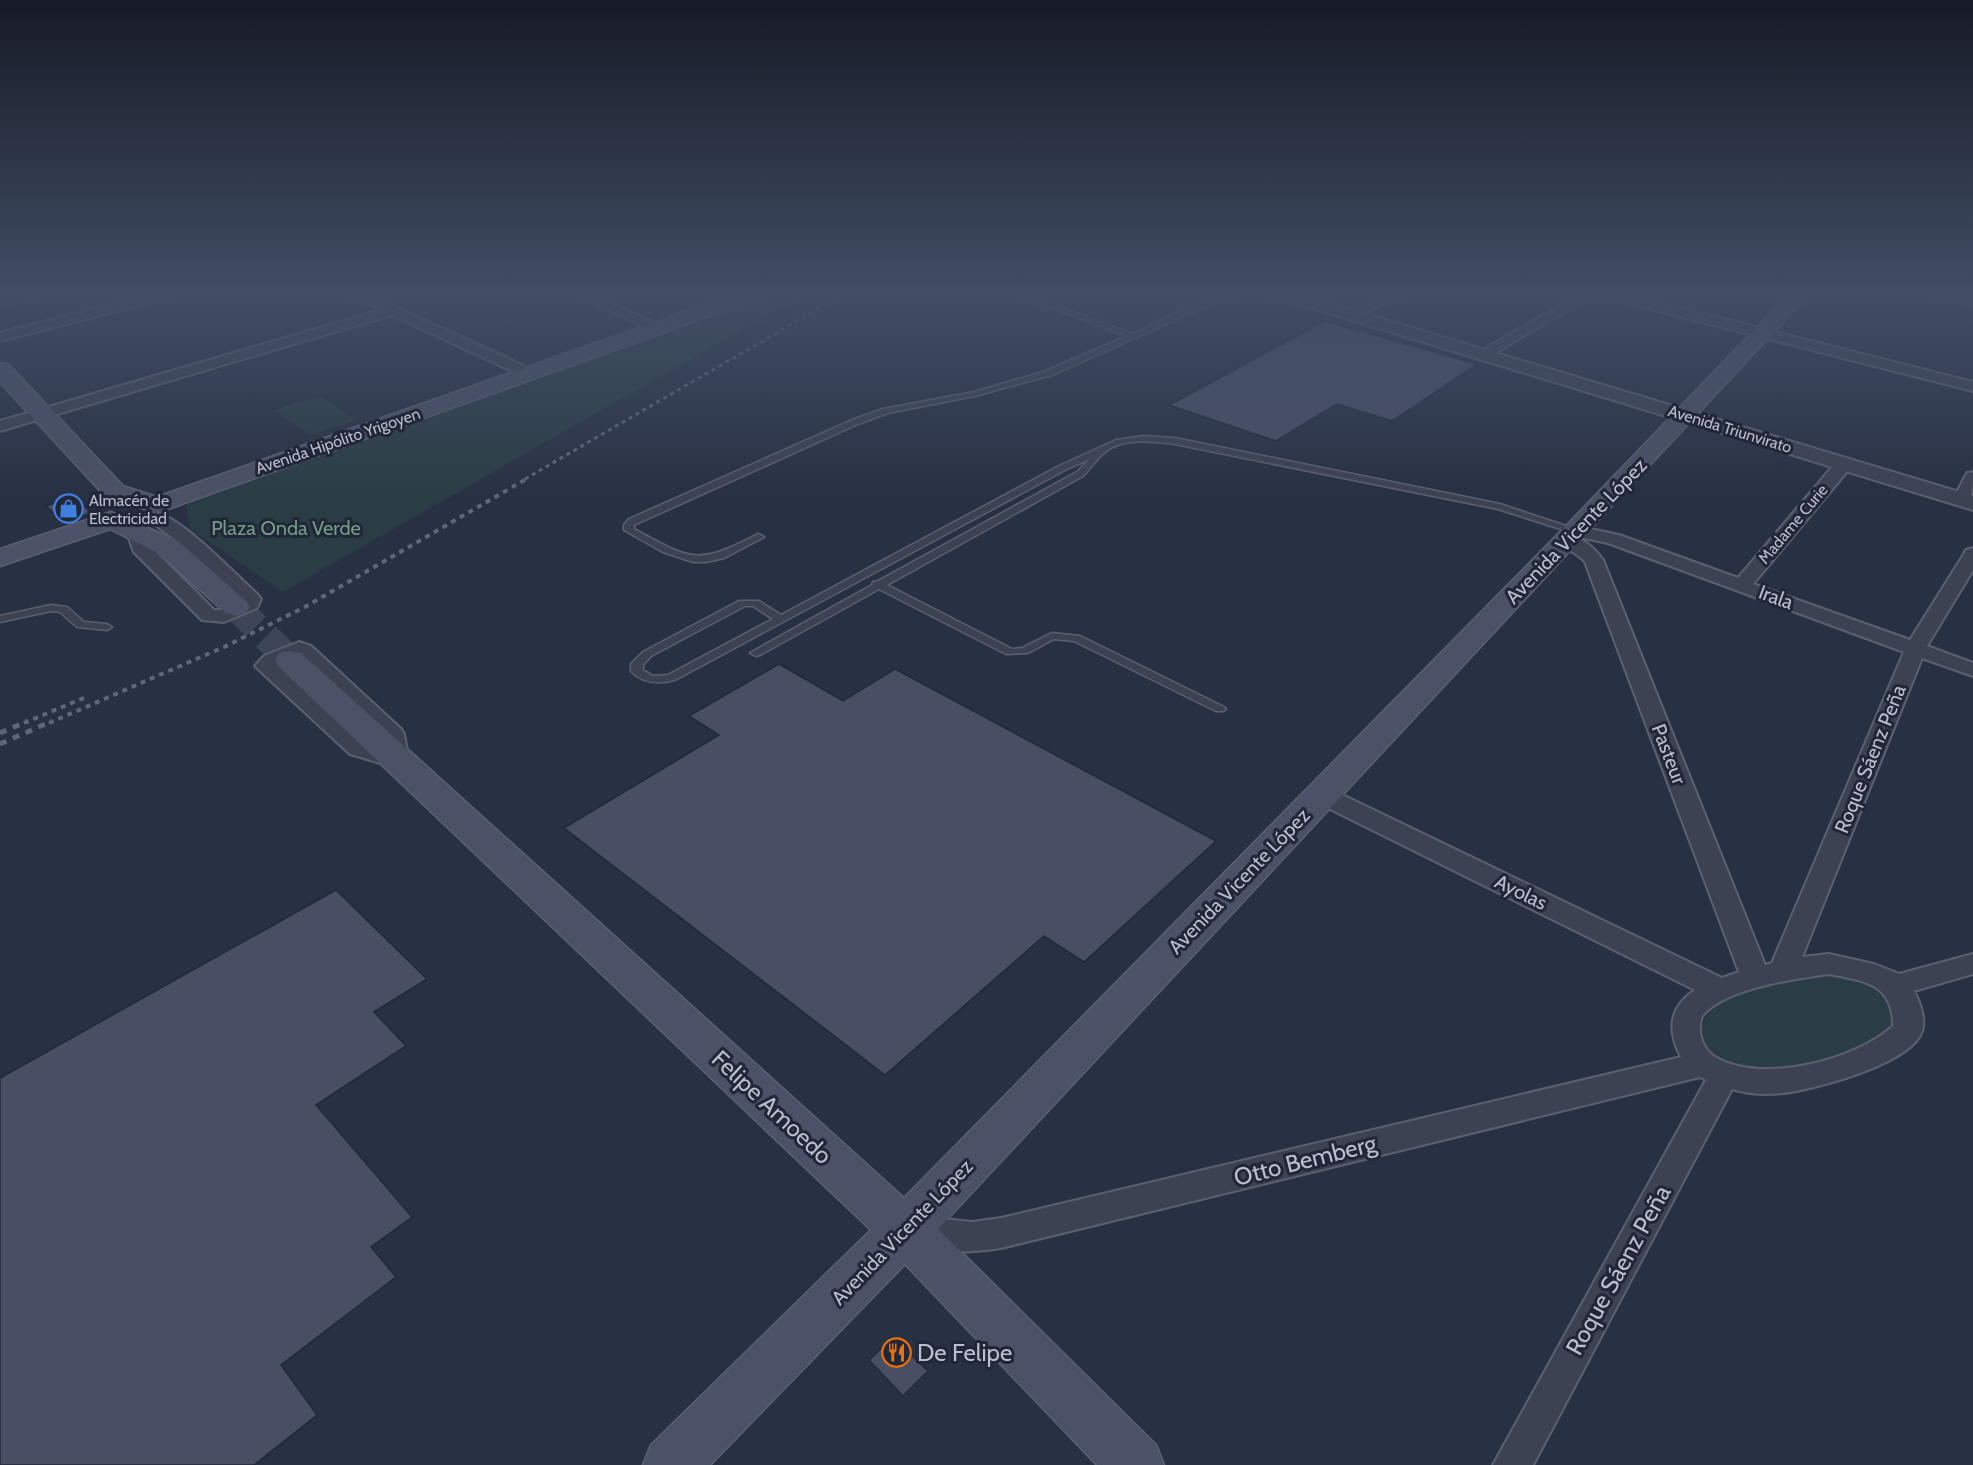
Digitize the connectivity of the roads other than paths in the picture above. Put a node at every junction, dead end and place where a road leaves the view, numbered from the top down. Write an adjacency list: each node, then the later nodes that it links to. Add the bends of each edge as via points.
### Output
1 (221, 361): 11 (street)
2 (502, 361): 9 (street)
3 (565, 361): 9 (main road, Avenida Hipólito Yrigoyen)
4 (1078, 361): 22 (lane, via 1036,378 871,416 628,525 629,530 685,560 722,556)
5 (1506, 361): 12 (street, Avenida Triunvirato)
6 (1737, 361): 12 (main road, Avenida Vicente López)
7 (1873, 361): 10 (street)
8 (0, 369): 11 (main road)
9 (530, 374): 19 (main road, Avenida Hipólito Yrigoyen)
10 (1973, 387)
11 (42, 414): 13 (street); 17 (main road)
12 (1686, 416): 15 (street, Avenida Triunvirato); 21 (main road, Avenida Vicente López)
13 (0, 426)
14 (1104, 448): 21 (lane, via 1130,440 1175,441 1500,507); 26 (lane, via 1080,474); 30 (lane)
15 (1844, 464): 18 (street, Avenida Triunvirato); 27 (street, Madame Curie)
16 (1973, 477): 18 (street)
17 (114, 491): 19 (main road); 20 (main road, via 109,516)
18 (1967, 501)
19 (158, 512): 20 (street, via 251,599 250,604 224,616 209,616); 23 (main road)
20 (123, 525): 23 (main road); 25 (main road)
21 (1572, 536): 27 (street, Irala, via 1613,539); 38 (main road, Avenida Vicente López); 41 (street, Pasteur, via 1594,560)
22 (759, 537)
23 (168, 547): 28 (main road)
24 (1973, 554): 32 (street, Roque Sáenz Peña)
25 (0, 558)
26 (877, 584): 33 (lane); 36 (lane, via 1010,652 1024,651 1052,636 1077,638)
27 (1742, 585): 32 (street, Irala)
28 (236, 608)
29 (0, 619): 31 (lane, via 57,608 81,625)
30 (781, 619): 30 (lane, via 755,603 743,603 647,654 637,664 637,671 654,680 671,678)
31 (107, 627)
32 (1915, 649): 35 (street, Irala); 40 (street, Roque Sáenz Peña)
33 (756, 653)
34 (290, 660): 37 (main road, Felipe Amoedo)
35 (1973, 670)
36 (1220, 709)
37 (397, 761): 37 (street, Felipe Amoedo, via 393,734 304,650 294,650 267,662 266,666 358,749); 45 (main road, Felipe Amoedo)
38 (1322, 795): 43 (street, Ayolas); 45 (main road, Avenida Vicente López)
39 (1973, 964): 42 (street)
40 (1783, 971): 41 (street); 42 (street, via 1830,964 1876,976)
41 (1756, 979): 43 (street)
42 (1896, 986): 44 (street, via 1910,1012 1908,1030 1880,1052 1807,1077 1751,1081)
43 (1721, 990): 44 (street, via 1704,997 1685,1019 1689,1047)
44 (1714, 1070): 45 (street, Otto Bemberg, via 1001,1233 972,1237); 48 (street, Roque Sáenz Peña)
45 (905, 1230): 46 (main road, Avenida Vicente López); 47 (main road, Felipe Amoedo)
46 (671, 1465)
47 (1136, 1465)
48 (1512, 1465)

